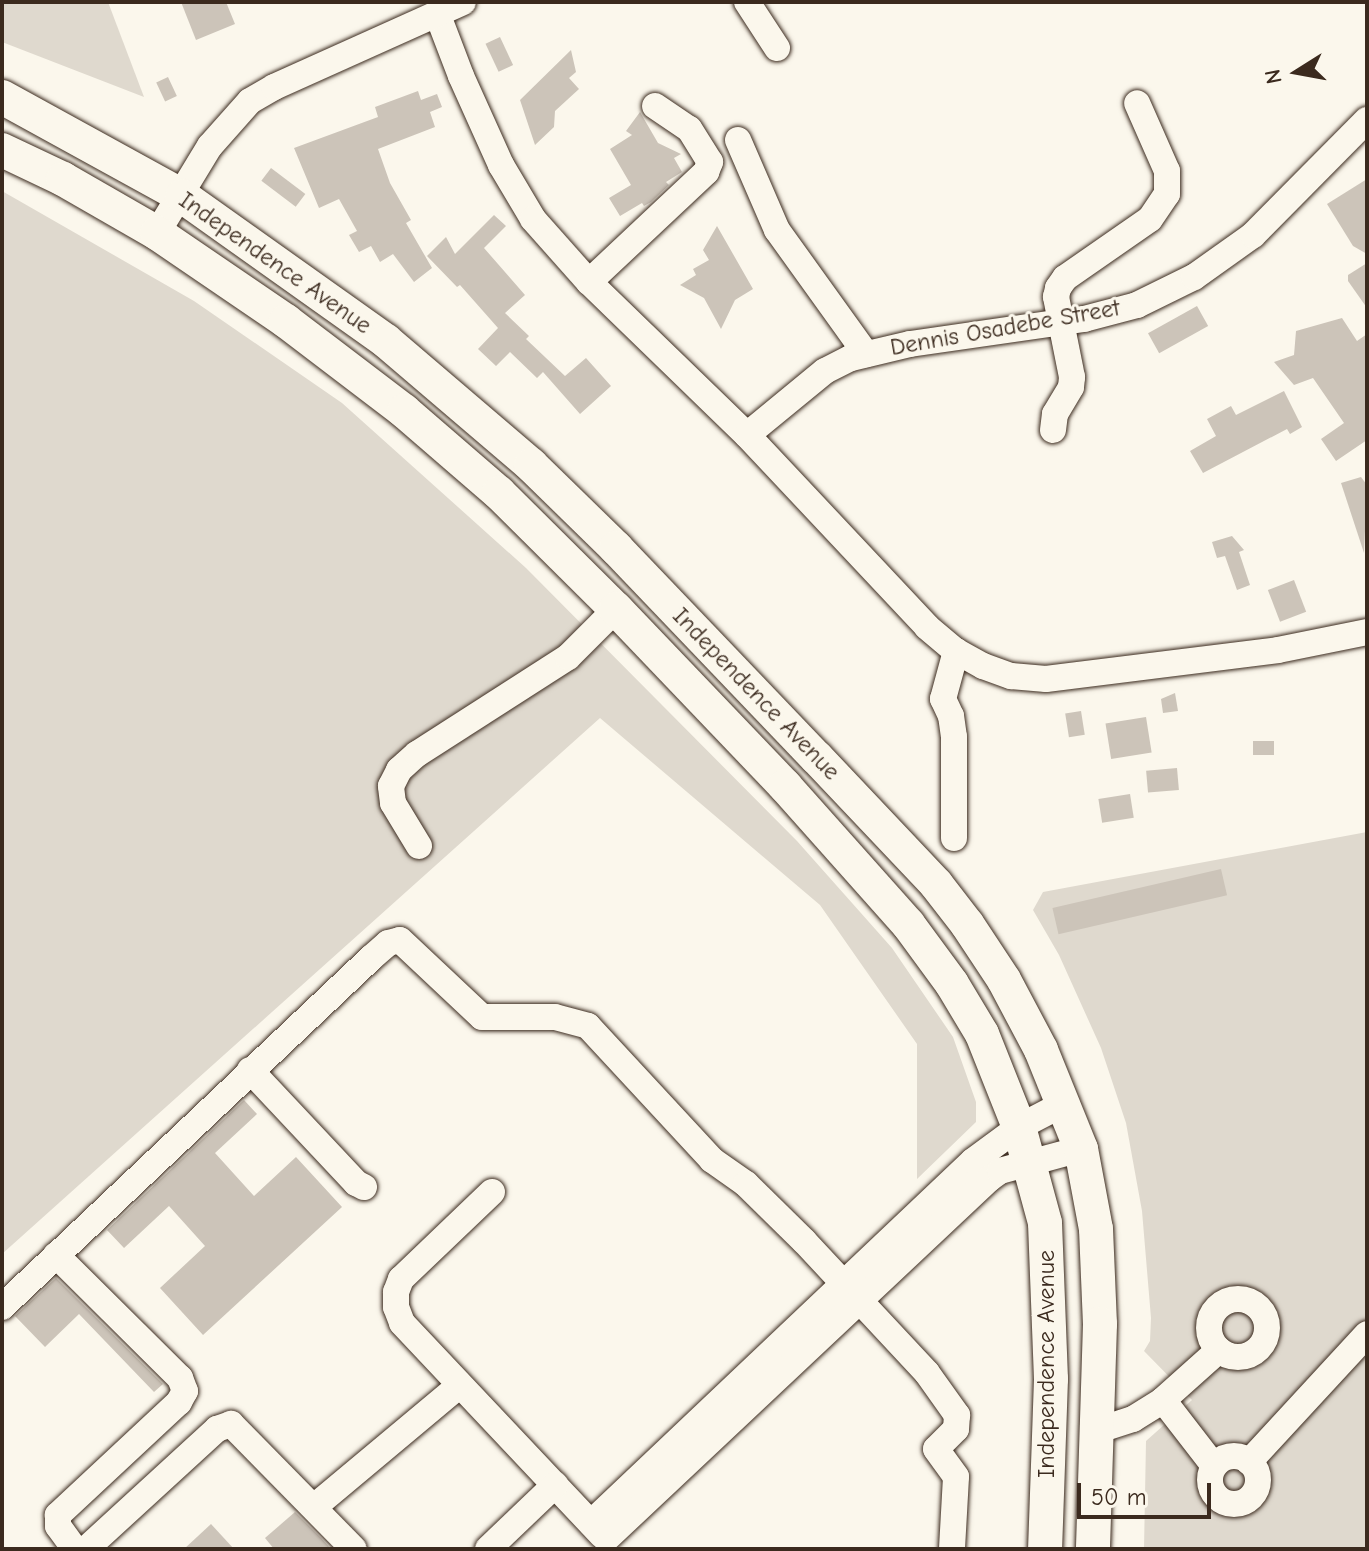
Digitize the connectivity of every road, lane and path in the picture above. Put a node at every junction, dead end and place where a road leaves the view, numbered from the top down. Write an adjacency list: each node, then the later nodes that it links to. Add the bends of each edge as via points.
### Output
1 (463, 2): 3 (street)
2 (747, 2): 4 (street)
3 (437, 13): 11 (street, via 250,101 210,146); 13 (street, via 517,194)
4 (777, 48)
5 (8, 100): 11 (main road, Independence Avenue)
6 (1137, 103): 14 (street, via 1167,171 1167,194 1150,219 1065,278 1056,297)
7 (655, 106): 13 (street, via 689,129 710,162 706,172)
8 (1367, 120): 14 (street, Dennis Osadebe Street, via 1253,235 1194,277 1137,305)
9 (738, 140): 15 (street, via 777,230)
10 (2, 150): 12 (main road, Independence Avenue)
11 (182, 196): 12 (street); 24 (main road, Independence Avenue, via 386,341 531,465 616,548 936,884 1004,980)
12 (157, 233): 18 (main road, Independence Avenue, via 286,321 404,411 499,493)
13 (589, 282): 17 (street)
14 (1062, 322): 15 (street, Dennis Osadebe Street); 16 (street, via 1072,377)
15 (866, 354): 17 (street, Dennis Osadebe Street, via 825,371)
16 (1053, 430)
17 (747, 435): 20 (street, via 927,627)
18 (616, 609): 22 (street, via 568,657 399,770 391,786 393,803); 25 (main road, Independence Avenue, via 908,924 982,1034)
19 (1367, 632): 20 (street, via 1278,650 1046,679 1011,676)
20 (956, 651): 21 (street, via 943,699 954,737)
21 (954, 838)
22 (419, 846)
23 (250, 1070): 28 (street); 30 (street); 31 (street, via 388,943 400,940 482,1017 555,1017 588,1026 712,1160 746,1184)
24 (1065, 1103): 25 (street); 26 (main road, Independence Avenue)
25 (1019, 1127): 27 (main road, Independence Avenue); 31 (street, via 973,1161)
26 (1081, 1149): 27 (street); 37 (main road, Independence Avenue, via 1096,1229)
27 (1028, 1163): 31 (street, via 989,1179); 48 (main road, Independence Avenue, via 1045,1223 1050,1295)
28 (364, 1187)
29 (492, 1192): 35 (street, via 401,1279 396,1292 402,1323)
30 (56, 1255): 32 (street); 43 (street, via 180,1378 185,1391 58,1515 58,1526)
31 (851, 1292): 42 (street); 47 (street, via 927,1373 957,1415 956,1429 936,1449 956,1477)
32 (2, 1307)
33 (1367, 1334): 38 (street)
34 (1219, 1350): 36 (street)
35 (460, 1385): 40 (street); 41 (street)
36 (1163, 1400): 37 (street, via 1133,1419); 39 (street)
37 (1096, 1431): 49 (main road, Independence Avenue)
38 (1249, 1462): 39 (street, via 1234,1456); 39 (street, via 1257,1487 1239,1504 1224,1502 1212,1491)
39 (1214, 1466)
40 (555, 1485): 42 (street); 46 (street)
41 (314, 1507): 44 (street, via 238,1428 226,1424); 45 (street)
42 (604, 1537)
43 (75, 1549)
44 (86, 1549)
45 (354, 1549)
46 (488, 1549)
47 (952, 1549)
48 (1045, 1549)
49 (1093, 1549)

